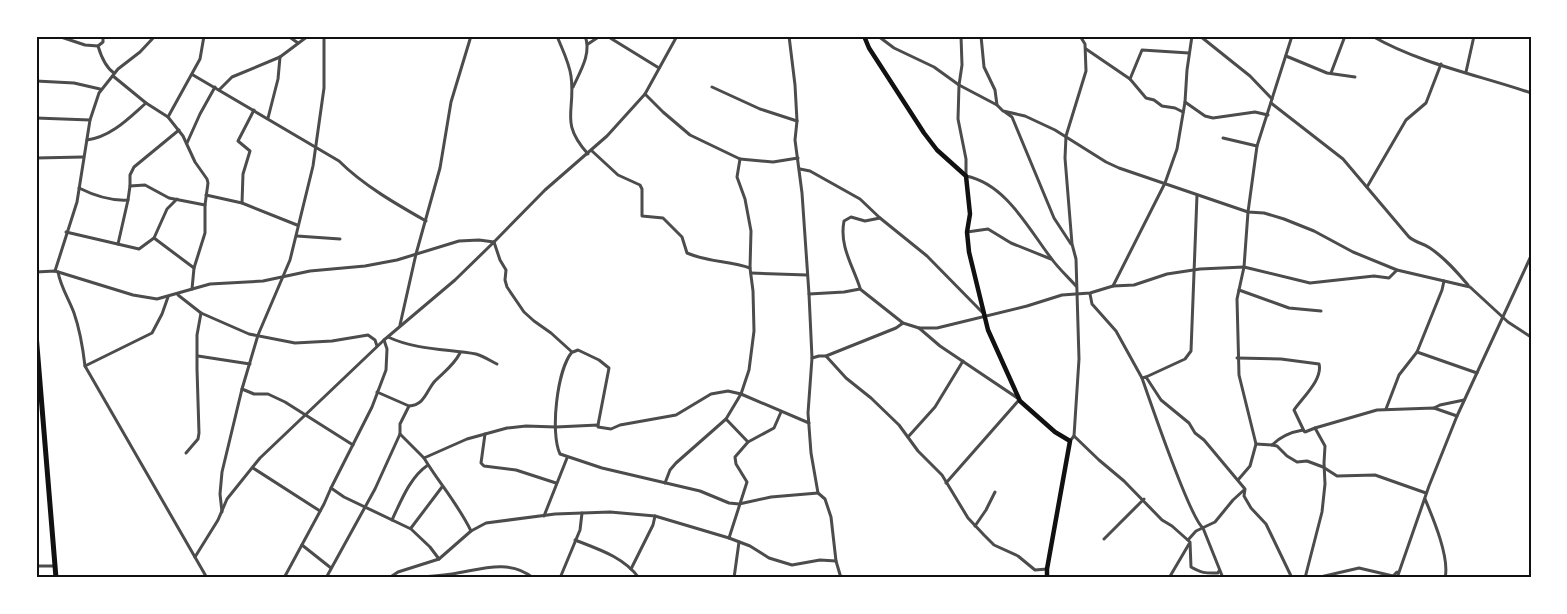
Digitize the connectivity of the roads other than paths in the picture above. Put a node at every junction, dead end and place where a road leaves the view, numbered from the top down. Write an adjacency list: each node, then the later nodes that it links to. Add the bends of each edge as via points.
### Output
1 (58, 36): 32 (street)
2 (103, 36): 32 (street)
3 (155, 36): 40 (street)
4 (197, 36): 27 (street)
5 (288, 36): 29 (street)
6 (308, 36): 29 (street)
7 (324, 36): 73 (street, via 324,88)
8 (471, 36): 94 (street, via 451,102)
9 (557, 36): 49 (street)
10 (585, 36): 30 (street)
11 (600, 36): 30 (street)
12 (607, 36): 38 (street)
13 (671, 36): 28 (street)
14 (789, 36): 66 (street)
15 (864, 36): 81 (main road, via 924,134)
16 (878, 36): 46 (street)
17 (961, 36): 46 (street)
18 (981, 36): 57 (street, via 984,67)
19 (1080, 36): 31 (street)
20 (1087, 36): 31 (street)
21 (1192, 36): 34 (street)
22 (1200, 36): 54 (street, via 1250,76)
23 (1292, 36): 35 (street)
24 (1345, 36): 41 (street)
25 (1372, 36): 37 (street)
26 (1474, 36): 39 (street)
27 (204, 37): 42 (street)
28 (677, 38): 38 (street)
29 (298, 43): 36 (street)
30 (588, 44): 49 (street)
31 (1085, 44): 33 (street)
32 (98, 46): 40 (street)
33 (1086, 49): 44 (street); 68 (street, via 1084,81)
34 (1189, 53): 44 (street, via 1142,50); 55 (street)
35 (1286, 56): 41 (street); 54 (street)
36 (280, 57): 51 (street, via 232,77); 64 (street)
37 (1441, 64): 39 (street); 84 (street, via 1426,103 1406,120)
38 (659, 68): 53 (street)
39 (1466, 72): 52 (street)
40 (113, 74): 50 (street); 56 (street)
41 (1331, 74): 43 (street)
42 (193, 75): 47 (street); 62 (street)
43 (1355, 77)
44 (1130, 79): 60 (street, via 1146,98)
45 (36, 81): 50 (street, via 74,83)
46 (959, 85): 57 (street); 81 (street, via 958,119)
47 (215, 87): 51 (street); 71 (street)
48 (712, 87): 66 (street)
49 (573, 89): 75 (street, via 571,129)
50 (100, 90): 65 (street)
51 (219, 90): 58 (street)
52 (1531, 93)
53 (645, 94): 74 (street); 78 (street, via 690,135)
54 (1272, 101): 61 (street); 84 (street, via 1343,159)
55 (1185, 102): 60 (street); 61 (street, via 1213,118 1255,112)
56 (146, 103): 62 (street); 70 (street, via 110,132)
57 (997, 105): 59 (street)
58 (254, 110): 64 (street); 90 (street, via 238,141 250,151 243,174)
59 (1003, 111): 68 (street, via 1025,116); 103 (street, via 1012,117 1054,218)
60 (1183, 112): 82 (street, via 1177,149)
61 (1268, 115): 72 (street)
62 (168, 117): 67 (street)
63 (36, 118): 65 (street)
64 (268, 118): 73 (street)
65 (90, 120): 70 (street)
66 (797, 122): 79 (street)
67 (179, 130): 71 (street); 83 (street, via 134,167)
68 (1066, 136): 82 (street, via 1106,162); 103 (street)
69 (1223, 138): 72 (street)
70 (86, 140): 76 (street)
71 (187, 143): 86 (street, via 207,179)
72 (1257, 146): 92 (street)
73 (315, 148): 94 (street); 95 (street)
74 (592, 151): 75 (street); 111 (street, via 618,175 640,185 642,216 663,218 682,237 687,253)
75 (588, 154): 101 (street, via 545,190)
76 (83, 157): 77 (street); 85 (street)
77 (36, 158)
78 (740, 159): 79 (street); 111 (street, via 737,177 750,221)
79 (798, 159): 80 (street)
80 (800, 169): 93 (street, via 860,199); 114 (street)
81 (966, 176): 97 (main road); 106 (street, via 979,178 1002,196)
82 (1165, 183): 87 (street); 118 (street)
83 (130, 186): 88 (street, via 145,185 169,198); 89 (street)
84 (1367, 187): 119 (street, via 1409,237 1438,254)
85 (79, 188): 89 (street); 96 (street)
86 (206, 195): 90 (street); 91 (street)
87 (1197, 195): 92 (street); 109 (street)
88 (178, 198): 91 (street); 99 (street, via 167,209)
89 (128, 200): 102 (street)
90 (242, 203): 95 (street)
91 (205, 205): 108 (street, via 204,239)
92 (1248, 212): 107 (street); 110 (street, via 1284,219)
93 (880, 218): 121 (street, via 865,221 851,217 844,221 844,249); 130 (street, via 927,256)
94 (426, 221): 104 (street)
95 (297, 225): 98 (street)
96 (66, 232): 102 (street); 113 (street)
97 (967, 232): 106 (street, via 988,229); 130 (main road)
98 (297, 236): 100 (street); 115 (street)
99 (154, 238): 102 (street, via 137,250); 108 (street)
100 (340, 239)
101 (494, 242): 104 (street, via 459,241); 133 (street); 141 (street, via 513,296 534,321)
102 (118, 244)
103 (1072, 244): 117 (street)
104 (416, 254): 115 (street, via 365,266); 133 (street)
105 (1531, 256): 131 (street)
106 (1052, 259): 117 (street)
107 (1244, 267): 109 (street); 110 (street, via 1310,282 1388,278); 122 (street)
108 (194, 268): 120 (street)
109 (1193, 270): 118 (street, via 1134,285); 153 (street, via 1190,355)
110 (1397, 270): 116 (street)
111 (751, 271): 114 (street); 156 (street, via 754,331)
112 (36, 272): 113 (street)
113 (56, 272): 127 (street, via 143,298); 151 (street, via 74,312)
114 (807, 275): 125 (street)
115 (282, 277): 120 (street); 136 (street)
116 (1444, 281): 119 (street); 142 (street)
117 (1076, 286): 126 (street)
118 (1113, 286): 123 (street)
119 (1470, 287): 131 (street)
120 (192, 289): 124 (street)
121 (860, 289): 125 (street); 132 (street)
122 (1239, 290): 128 (street, via 1289,308); 147 (street)
123 (1090, 293): 126 (street); 153 (street, via 1092,304 1116,331)
124 (178, 294): 127 (street); 129 (street)
125 (808, 294): 146 (street)
126 (1076, 294): 130 (street); 174 (street, via 1079,359)
127 (168, 297): 151 (street, via 152,333)
128 (1321, 311)
129 (201, 313): 136 (street); 144 (street)
130 (987, 317): 134 (street, via 932,329); 157 (main road, via 988,330)
131 (1503, 317): 138 (street); 152 (street)
132 (903, 323): 134 (street); 145 (street)
133 (400, 327): 137 (street)
134 (919, 328): 148 (street)
135 (36, 334): 218 (highway)
136 (258, 335): 140 (street, via 295,343 368,335); 149 (street)
137 (388, 337): 139 (street); 143 (street)
138 (1531, 337)
139 (384, 340): 140 (street); 155 (street, via 387,360)
140 (377, 346): 163 (street)
141 (572, 352): 167 (street, via 578,350 609,368); 168 (street, via 560,387)
142 (1417, 352): 152 (street); 161 (street, via 1399,375)
143 (460, 353): 150 (street, via 477,354); 159 (street, via 426,397)
144 (197, 356): 149 (street); 179 (street, via 199,436)
145 (826, 356): 146 (street); 173 (street)
146 (812, 358): 166 (street)
147 (1237, 358): 170 (street, via 1319,364 1317,377 1294,410); 176 (street)
148 (963, 361): 157 (street); 173 (street, via 935,407)
149 (250, 364): 154 (street)
150 (497, 364)
151 (85, 366): 214 (street)
152 (1477, 373): 158 (street)
153 (1144, 378): 185 (street); 205 (street, via 1184,489)
154 (242, 388): 163 (street, via 254,394 268,394); 199 (street, via 222,472)
155 (377, 392): 159 (street); 178 (street)
156 (741, 394): 162 (street); 165 (street); 167 (street, via 717,392 676,415 660,419 610,429)
157 (1019, 400): 174 (main road, via 1055,432); 188 (street)
158 (1464, 400): 160 (street); 164 (street)
159 (409, 406): 171 (street, via 400,424)
160 (1434, 408): 161 (street); 164 (street)
161 (1386, 409): 169 (street)
162 (781, 412): 166 (street); 175 (street, via 774,428)
163 (307, 414): 178 (street); 183 (street)
164 (1457, 416): 194 (street)
165 (726, 419): 175 (street); 187 (street, via 676,463)
166 (809, 423): 193 (street)
167 (598, 425): 168 (street)
168 (556, 427): 172 (street, via 526,426); 181 (street, via 558,452)
169 (1315, 428): 170 (street); 184 (street, via 1325,446)
170 (1305, 432): 177 (street, via 1292,432)
171 (400, 434): 180 (street); 197 (street)
172 (485, 434): 180 (street); 186 (street, via 481,463 484,466 516,470)
173 (908, 437): 188 (street)
174 (1072, 439): 195 (street); 221 (main road)
175 (748, 442): 196 (street, via 735,457 747,482)
176 (1256, 444): 177 (street); 185 (street, via 1250,466)
177 (1272, 444): 184 (street, via 1297,462 1306,461)
178 (353, 445): 190 (street)
179 (186, 453)
180 (424, 458): 182 (street)
181 (567, 458): 186 (street); 187 (street)
182 (428, 465): 189 (street); 203 (street, via 414,480)
183 (254, 468): 198 (street); 199 (street, via 226,499)
184 (1326, 470): 194 (street, via 1339,477 1375,475); 240 (street, via 1322,512)
185 (1238, 480): 191 (street)
186 (556, 483): 201 (street)
187 (665, 483): 196 (street)
188 (946, 483): 204 (street)
189 (442, 487): 206 (street); 207 (street, via 454,499)
190 (330, 488): 197 (street); 198 (street)
191 (1245, 489): 205 (street, via 1218,520); 239 (street, via 1244,496 1266,524)
192 (995, 492): 204 (street)
193 (818, 493): 196 (street); 216 (street, via 825,499 831,517)
194 (1425, 495): 223 (street); 224 (street)
195 (1144, 500): 209 (street); 211 (street)
196 (739, 504): 208 (street)
197 (366, 507): 203 (street); 219 (street)
198 (320, 511): 213 (street)
199 (222, 512): 214 (street)
200 (582, 513): 201 (street); 202 (street); 210 (street)
201 (544, 516): 207 (street, via 494,520)
202 (655, 516): 208 (street); 220 (street)
203 (392, 520): 206 (street)
204 (975, 526): 221 (street, via 994,544 1018,555 1035,570)
205 (1203, 528): 211 (street); 222 (street)
206 (411, 529): 215 (street)
207 (471, 531): 215 (street)
208 (729, 538): 212 (street)
209 (1104, 538)
210 (575, 540): 220 (street, via 608,552); 232 (street)
211 (1189, 541): 222 (street, via 1191,567 1203,573); 237 (street)
212 (739, 542): 216 (street, via 792,565); 234 (street)
213 (302, 545): 219 (street); 227 (street)
214 (195, 557): 226 (street)
215 (439, 559): 229 (street)
216 (836, 561): 235 (street)
217 (36, 566): 218 (street)
218 (56, 566): 225 (highway)
219 (331, 568): 228 (street)
220 (631, 569): 233 (street)
221 (1047, 569): 236 (main road)
222 (1219, 571): 238 (street)
223 (1399, 572): 241 (street, via 1393,576 1359,568); 242 (street)
224 (1446, 577): 243 (street)
225 (56, 578)
226 (207, 578)
227 (284, 578)
228 (326, 578)
229 (389, 578)
230 (410, 578): 231 (street, via 497,566 525,572)
231 (532, 578)
232 (560, 578)
233 (639, 578)
234 (734, 578)
235 (841, 578)
236 (1047, 578)
237 (1169, 578)
238 (1223, 578)
239 (1292, 578)
240 (1305, 578)
241 (1316, 578)
242 (1397, 578)
243 (1451, 578)

